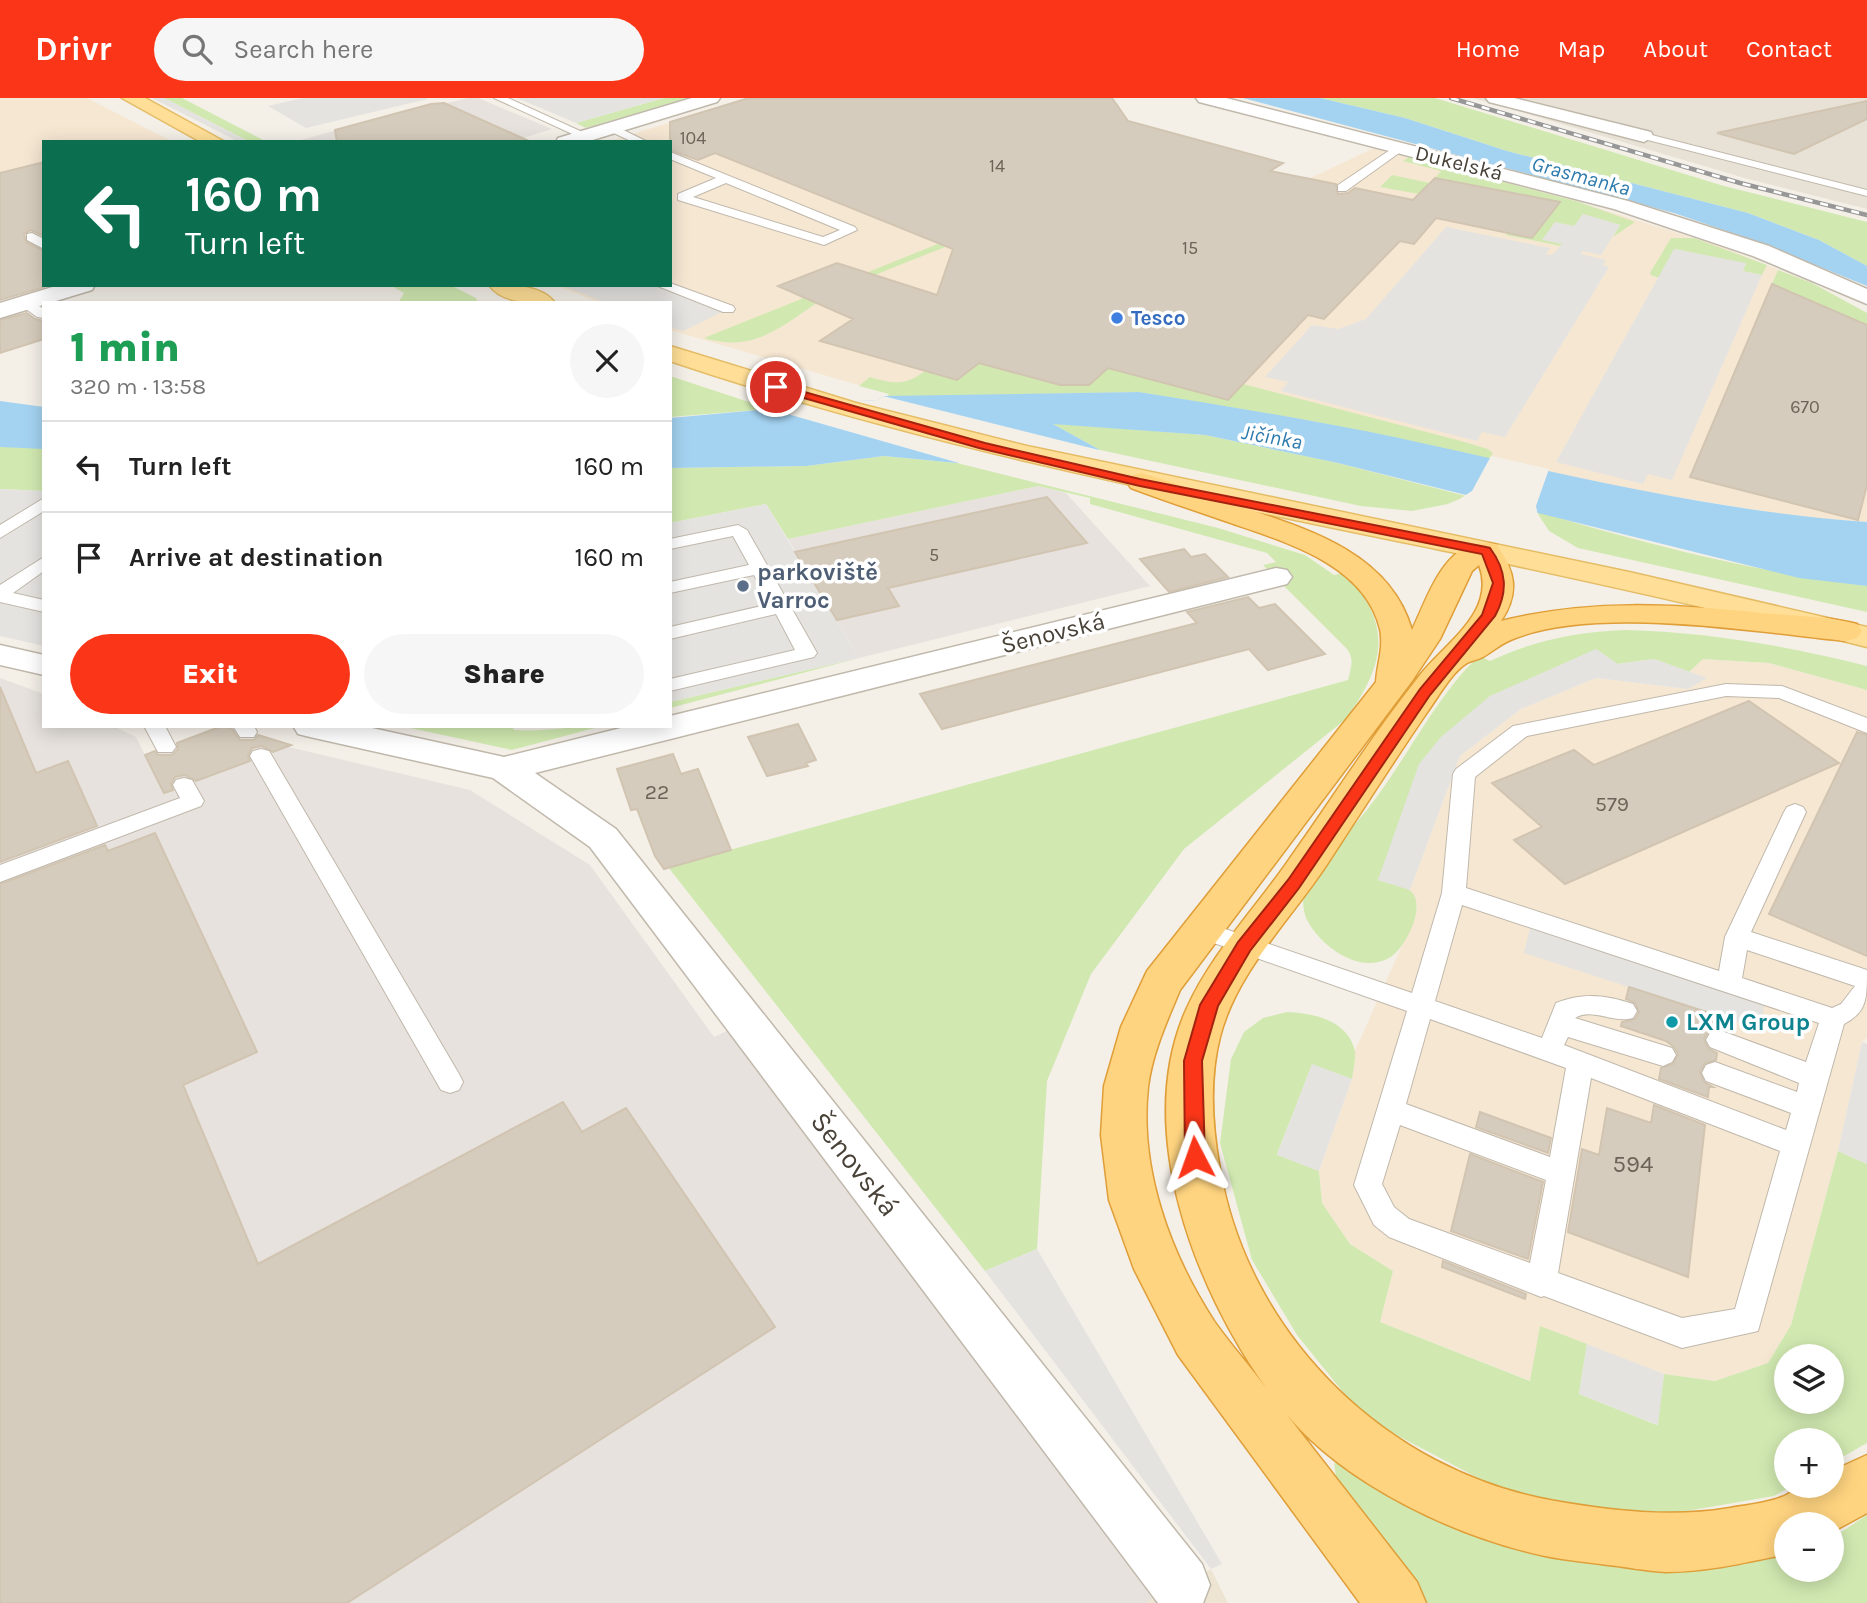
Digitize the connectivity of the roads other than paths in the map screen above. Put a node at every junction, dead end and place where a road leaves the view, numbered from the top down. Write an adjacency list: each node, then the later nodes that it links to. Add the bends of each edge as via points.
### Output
1 (499, 98): 7 (lane)
2 (711, 98): 6 (street)
3 (1205, 98): 12 (street, Dukelská)
4 (1495, 98): 8 (street)
5 (137, 100): 9 (main road)
6 (611, 128): 7 (street); 11 (lane)
7 (585, 136): 10 (street)
8 (1644, 136): 16 (lane)
9 (212, 140)
10 (572, 140)
11 (638, 140)
12 (1399, 148): 15 (lane); 22 (street, Dukelská, via 1667,219 1761,250)
13 (672, 156): 14 (lane)
14 (725, 179): 14 (lane, via 775,200 851,230 824,241 682,197)
15 (1342, 188)
16 (1866, 193)
17 (32, 237): 18 (lane)
18 (42, 244)
19 (80, 287): 23 (street)
20 (505, 287): 24 (main road)
21 (667, 287): 26 (lane)
22 (1867, 297)
23 (49, 301)
24 (538, 301)
25 (42, 304): 27 (street)
26 (727, 309)
27 (0, 311)
28 (672, 353): 29 (main road, via 827,403)
29 (1140, 482): 33 (main road); 47 (highway, via 1302,537 1356,569 1383,600 1398,629 1400,654)
30 (42, 504): 31 (lane)
31 (0, 533)
32 (672, 544): 35 (lane, via 737,530)
33 (1486, 551): 42 (main road); 45 (highway, via 1499,576 1494,605); 47 (highway, via 1459,566 1424,639)
34 (42, 564): 38 (lane)
35 (760, 568): 37 (lane); 40 (lane)
36 (1276, 577): 49 (street, Šenovská)
37 (672, 587)
38 (0, 595): 39 (lane)
39 (42, 606)
40 (781, 607): 41 (lane); 46 (lane, via 807,653)
41 (672, 633)
42 (1856, 634): 45 (highway, via 1648,616 1570,617 1496,634)
43 (0, 655): 44 (street)
44 (42, 666)
45 (1435, 678): 62 (highway, via 1293,884)
46 (672, 685)
47 (1389, 690): 60 (highway)
48 (1867, 726): 59 (lane, via 1782,692 1726,690 1520,731 1464,774)
49 (672, 727)
50 (155, 728): 53 (lane)
51 (319, 728): 55 (street, Šenovská)
52 (669, 728): 55 (street, Šenovská)
53 (165, 747)
54 (261, 756): 76 (lane)
55 (504, 769): 85 (street, Šenovská, via 603,838)
56 (184, 785): 58 (lane, via 193,801)
57 (1795, 812): 61 (lane)
58 (0, 874)
59 (1454, 892): 64 (lane); 66 (lane)
60 (1202, 930): 62 (lane); 86 (highway, via 1162,983 1143,1027 1126,1087 1124,1135 1133,1200 1159,1269 1196,1338)
61 (1737, 937): 63 (lane); 64 (lane)
62 (1244, 946): 66 (lane); 84 (highway, via 1209,1005 1193,1061 1198,1181 1228,1275 1265,1341 1315,1405 1354,1440 1414,1477 1496,1513 1539,1526 1663,1543 1732,1538)
63 (1867, 979)
64 (1729, 982): 68 (lane)
65 (1867, 989): 68 (lane, via 1850,1011)
66 (1421, 1007): 71 (lane); 78 (lane)
67 (1624, 1011): 69 (lane, via 1577,1004 1565,1010)
68 (1833, 1018): 75 (lane)
69 (1560, 1024): 71 (lane); 72 (lane)
70 (1719, 1040): 75 (lane)
71 (1550, 1051): 73 (lane)
72 (1663, 1055)
73 (1580, 1063): 79 (lane); 80 (lane)
74 (1715, 1073): 77 (lane)
75 (1814, 1077): 77 (lane)
76 (450, 1082)
77 (1806, 1108): 79 (lane)
78 (1391, 1110): 80 (lane); 81 (lane, via 1368,1185 1384,1216 1399,1228)
79 (1797, 1146): 81 (lane, via 1746,1321 1682,1333)
80 (1561, 1173): 81 (lane)
81 (1541, 1283)
82 (1867, 1483): 83 (highway)
83 (1812, 1512)
84 (1774, 1528)
85 (1181, 1594)
86 (1396, 1603)

